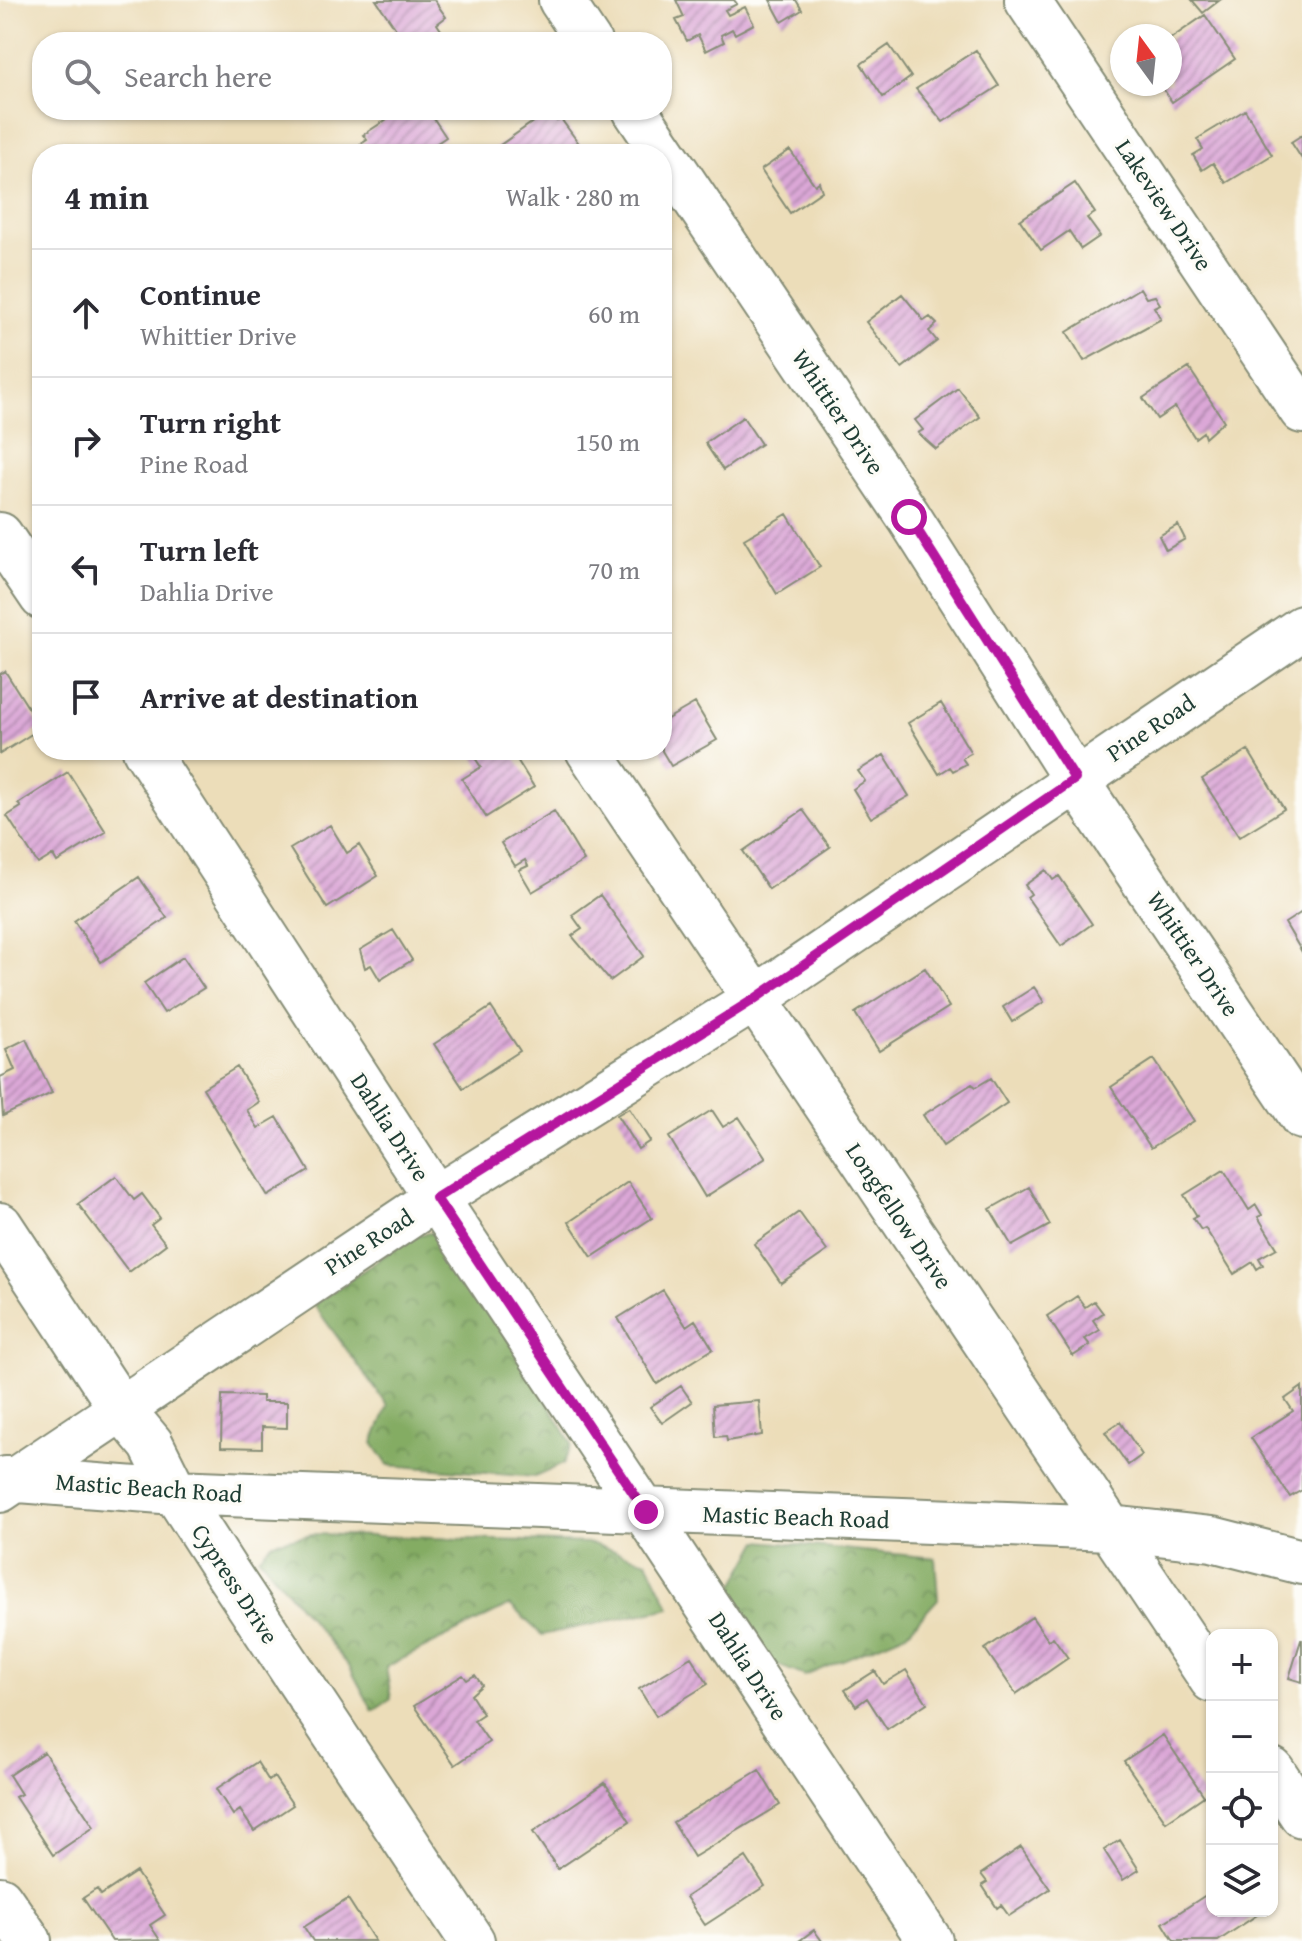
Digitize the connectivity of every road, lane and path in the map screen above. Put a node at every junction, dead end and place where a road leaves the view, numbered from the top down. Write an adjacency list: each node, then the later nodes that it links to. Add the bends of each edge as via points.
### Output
1 (561, 0): 3 (street)
2 (1027, 0): 7 (street, Lakeview Drive)
3 (582, 32)
4 (642, 120): 5 (street, Whittier Drive)
5 (658, 144)
6 (672, 165): 13 (street, Whittier Drive, via 909,517)
7 (1302, 411)
8 (0, 535): 9 (street)
9 (32, 582)
10 (1302, 628): 13 (street, Pine Road)
11 (151, 760): 16 (street, Dahlia Drive)
12 (595, 760): 14 (street, Longfellow Drive)
13 (1075, 779): 14 (street, Pine Road); 15 (street, Whittier Drive)
14 (753, 1000): 16 (street, Pine Road); 22 (street, Longfellow Drive)
15 (1302, 1117)
16 (436, 1198): 18 (street, Pine Road); 21 (street, Dahlia Drive)
17 (0, 1225): 18 (street, Cypress Drive)
18 (120, 1407): 19 (street, Pine Road); 20 (street, Cypress Drive, via 151,1444)
19 (6, 1483): 20 (street, Mastic Beach Road)
20 (175, 1492): 21 (street, Mastic Beach Road); 29 (street, Cypress Drive)
21 (646, 1512): 22 (street, Mastic Beach Road); 30 (street, Dahlia Drive)
22 (1111, 1528): 23 (street, Mastic Beach Road, via 1212,1539); 24 (street, Longfellow Drive)
23 (1302, 1562)
24 (1206, 1671)
25 (1274, 1773): 26 (street)
26 (1302, 1815)
27 (0, 1899): 28 (street)
28 (29, 1941)
29 (472, 1941)
30 (930, 1941)

